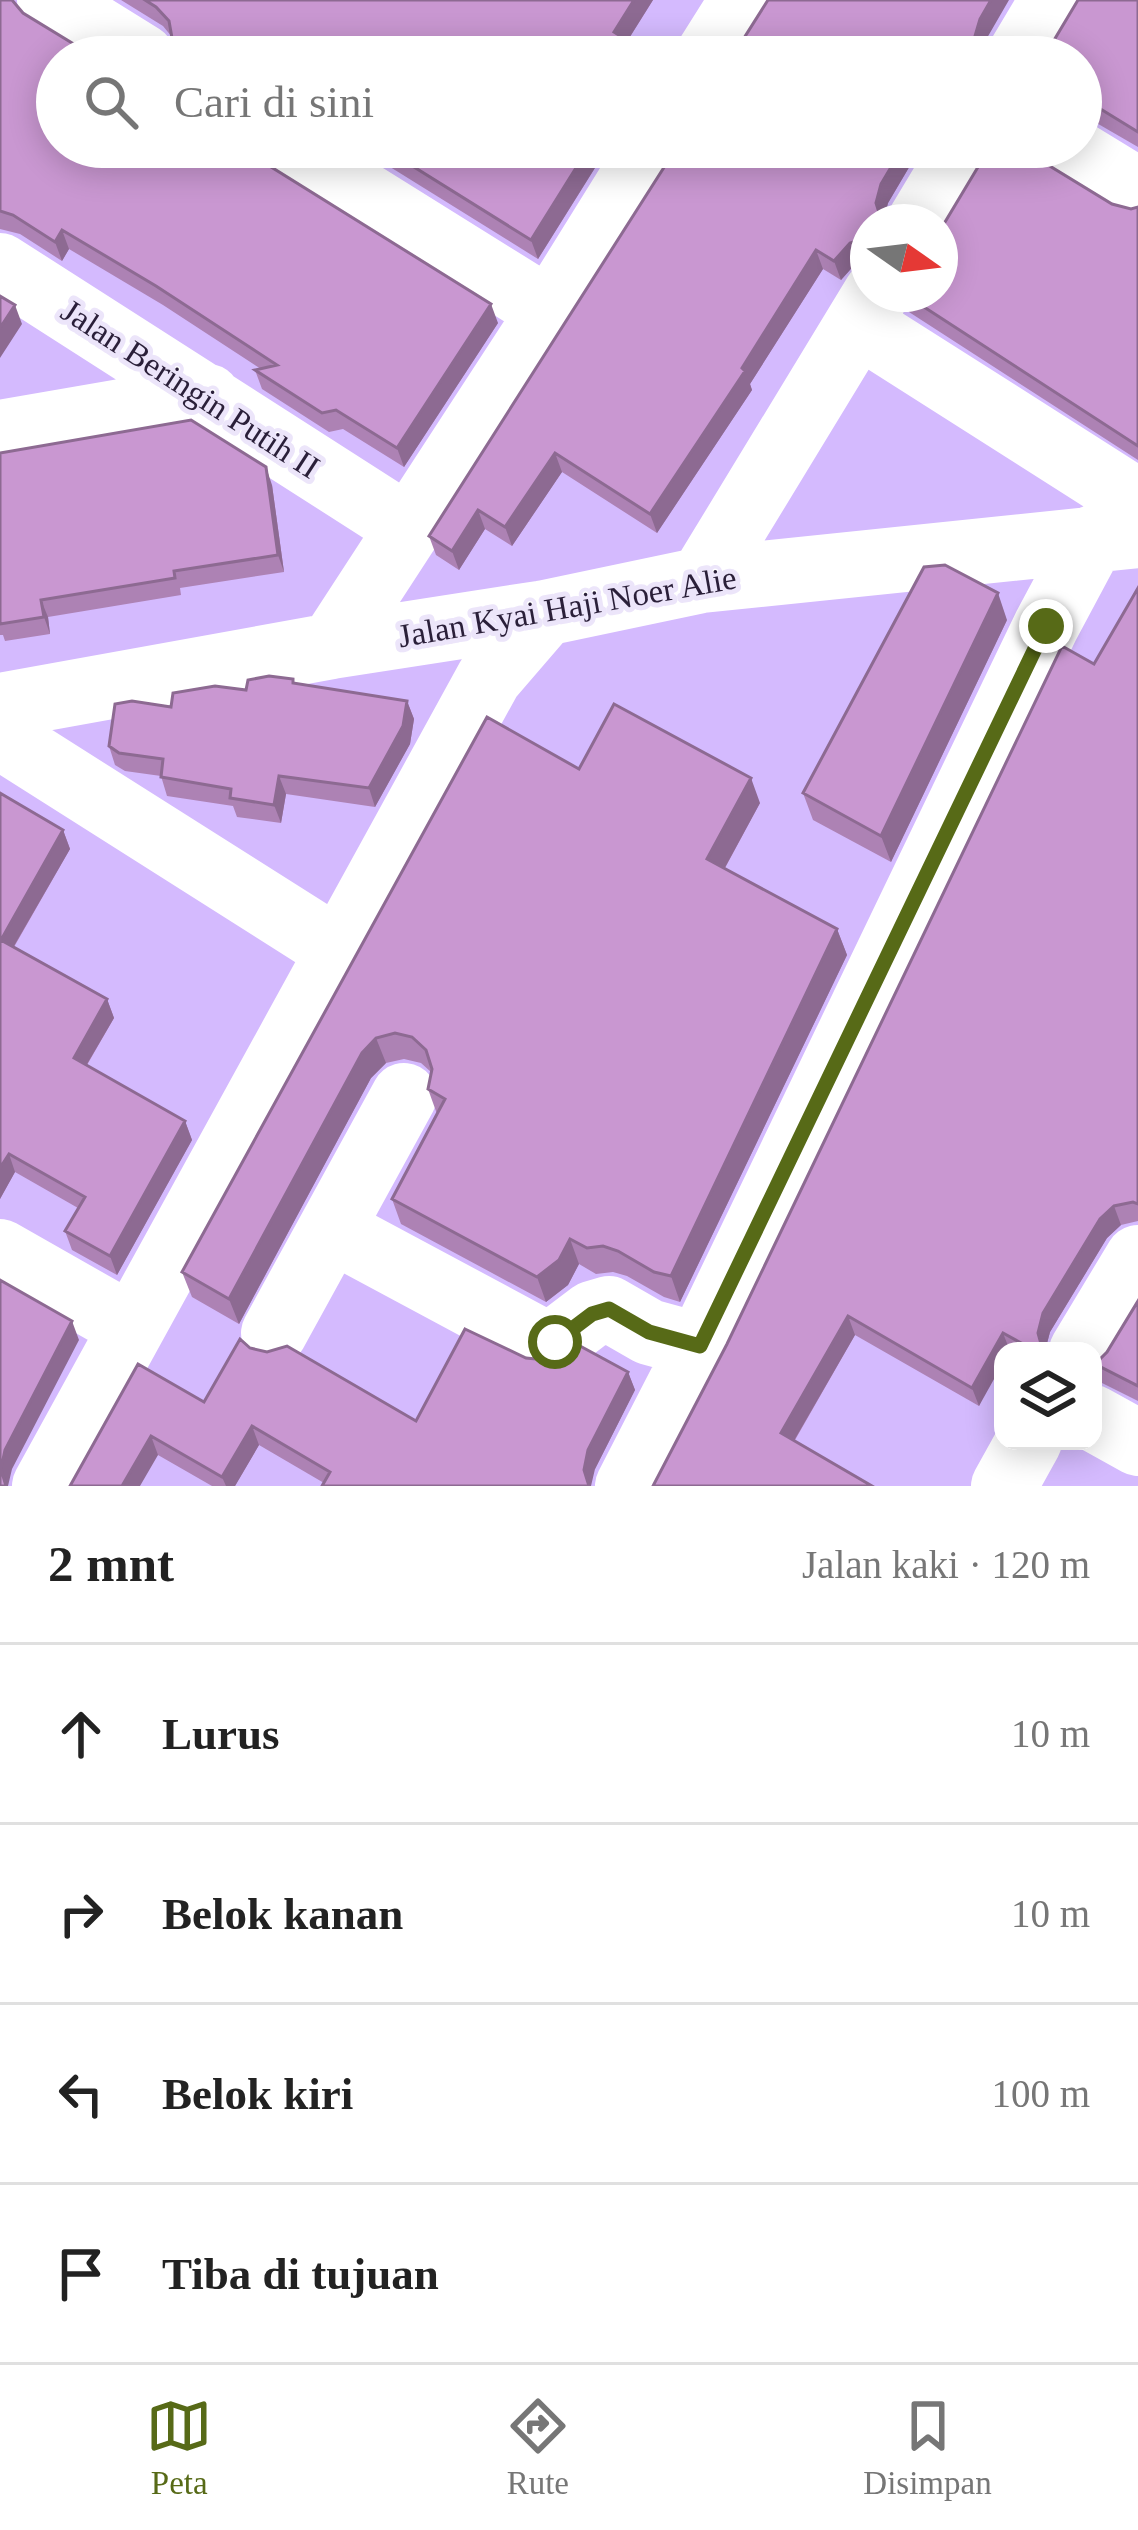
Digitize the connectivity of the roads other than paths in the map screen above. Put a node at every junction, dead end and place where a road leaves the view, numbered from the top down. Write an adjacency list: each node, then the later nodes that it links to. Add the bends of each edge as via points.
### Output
1 (50, 0): 4 (street)
2 (742, 0): 5 (street)
3 (1052, 0): 6 (street)
4 (108, 36)
5 (720, 36)
6 (1031, 36)
7 (321, 168): 14 (street)
8 (639, 168): 14 (street)
9 (952, 168): 12 (street)
10 (1100, 168): 11 (street)
11 (1138, 191)
12 (931, 204)
13 (0, 266): 17 (street, Jalan Beringin Putih II)
14 (550, 311): 19 (street)
15 (865, 312): 21 (street)
16 (871, 312): 20 (street)
17 (208, 398): 18 (street); 19 (street, Jalan Beringin Putih II)
18 (0, 433)
19 (396, 519): 23 (street)
20 (1123, 525): 21 (street, Jalan Kyai Haji Noer Alie); 34 (street, via 1046,626)
21 (702, 580): 22 (street, Jalan Kyai Haji Noer Alie)
22 (544, 613): 23 (street, Jalan Kyai Haji Noer Alie); 26 (street, via 489,678)
23 (332, 646): 24 (street, Jalan Kyai Haji Noer Alie)
24 (0, 706)
25 (0, 736): 26 (street)
26 (341, 952): 31 (street)
27 (404, 1096): 28 (street)
28 (331, 1229): 32 (street); 34 (street, via 538,1340 555,1342 609,1309 649,1332)
29 (0, 1252): 31 (street)
30 (1138, 1258): 33 (street)
31 (132, 1327): 38 (street)
32 (274, 1333)
33 (1087, 1342)
34 (700, 1346): 39 (street)
35 (1102, 1423): 36 (street)
36 (1138, 1443)
37 (1024, 1450): 40 (street)
38 (46, 1486)
39 (628, 1486)
40 (1004, 1486)

